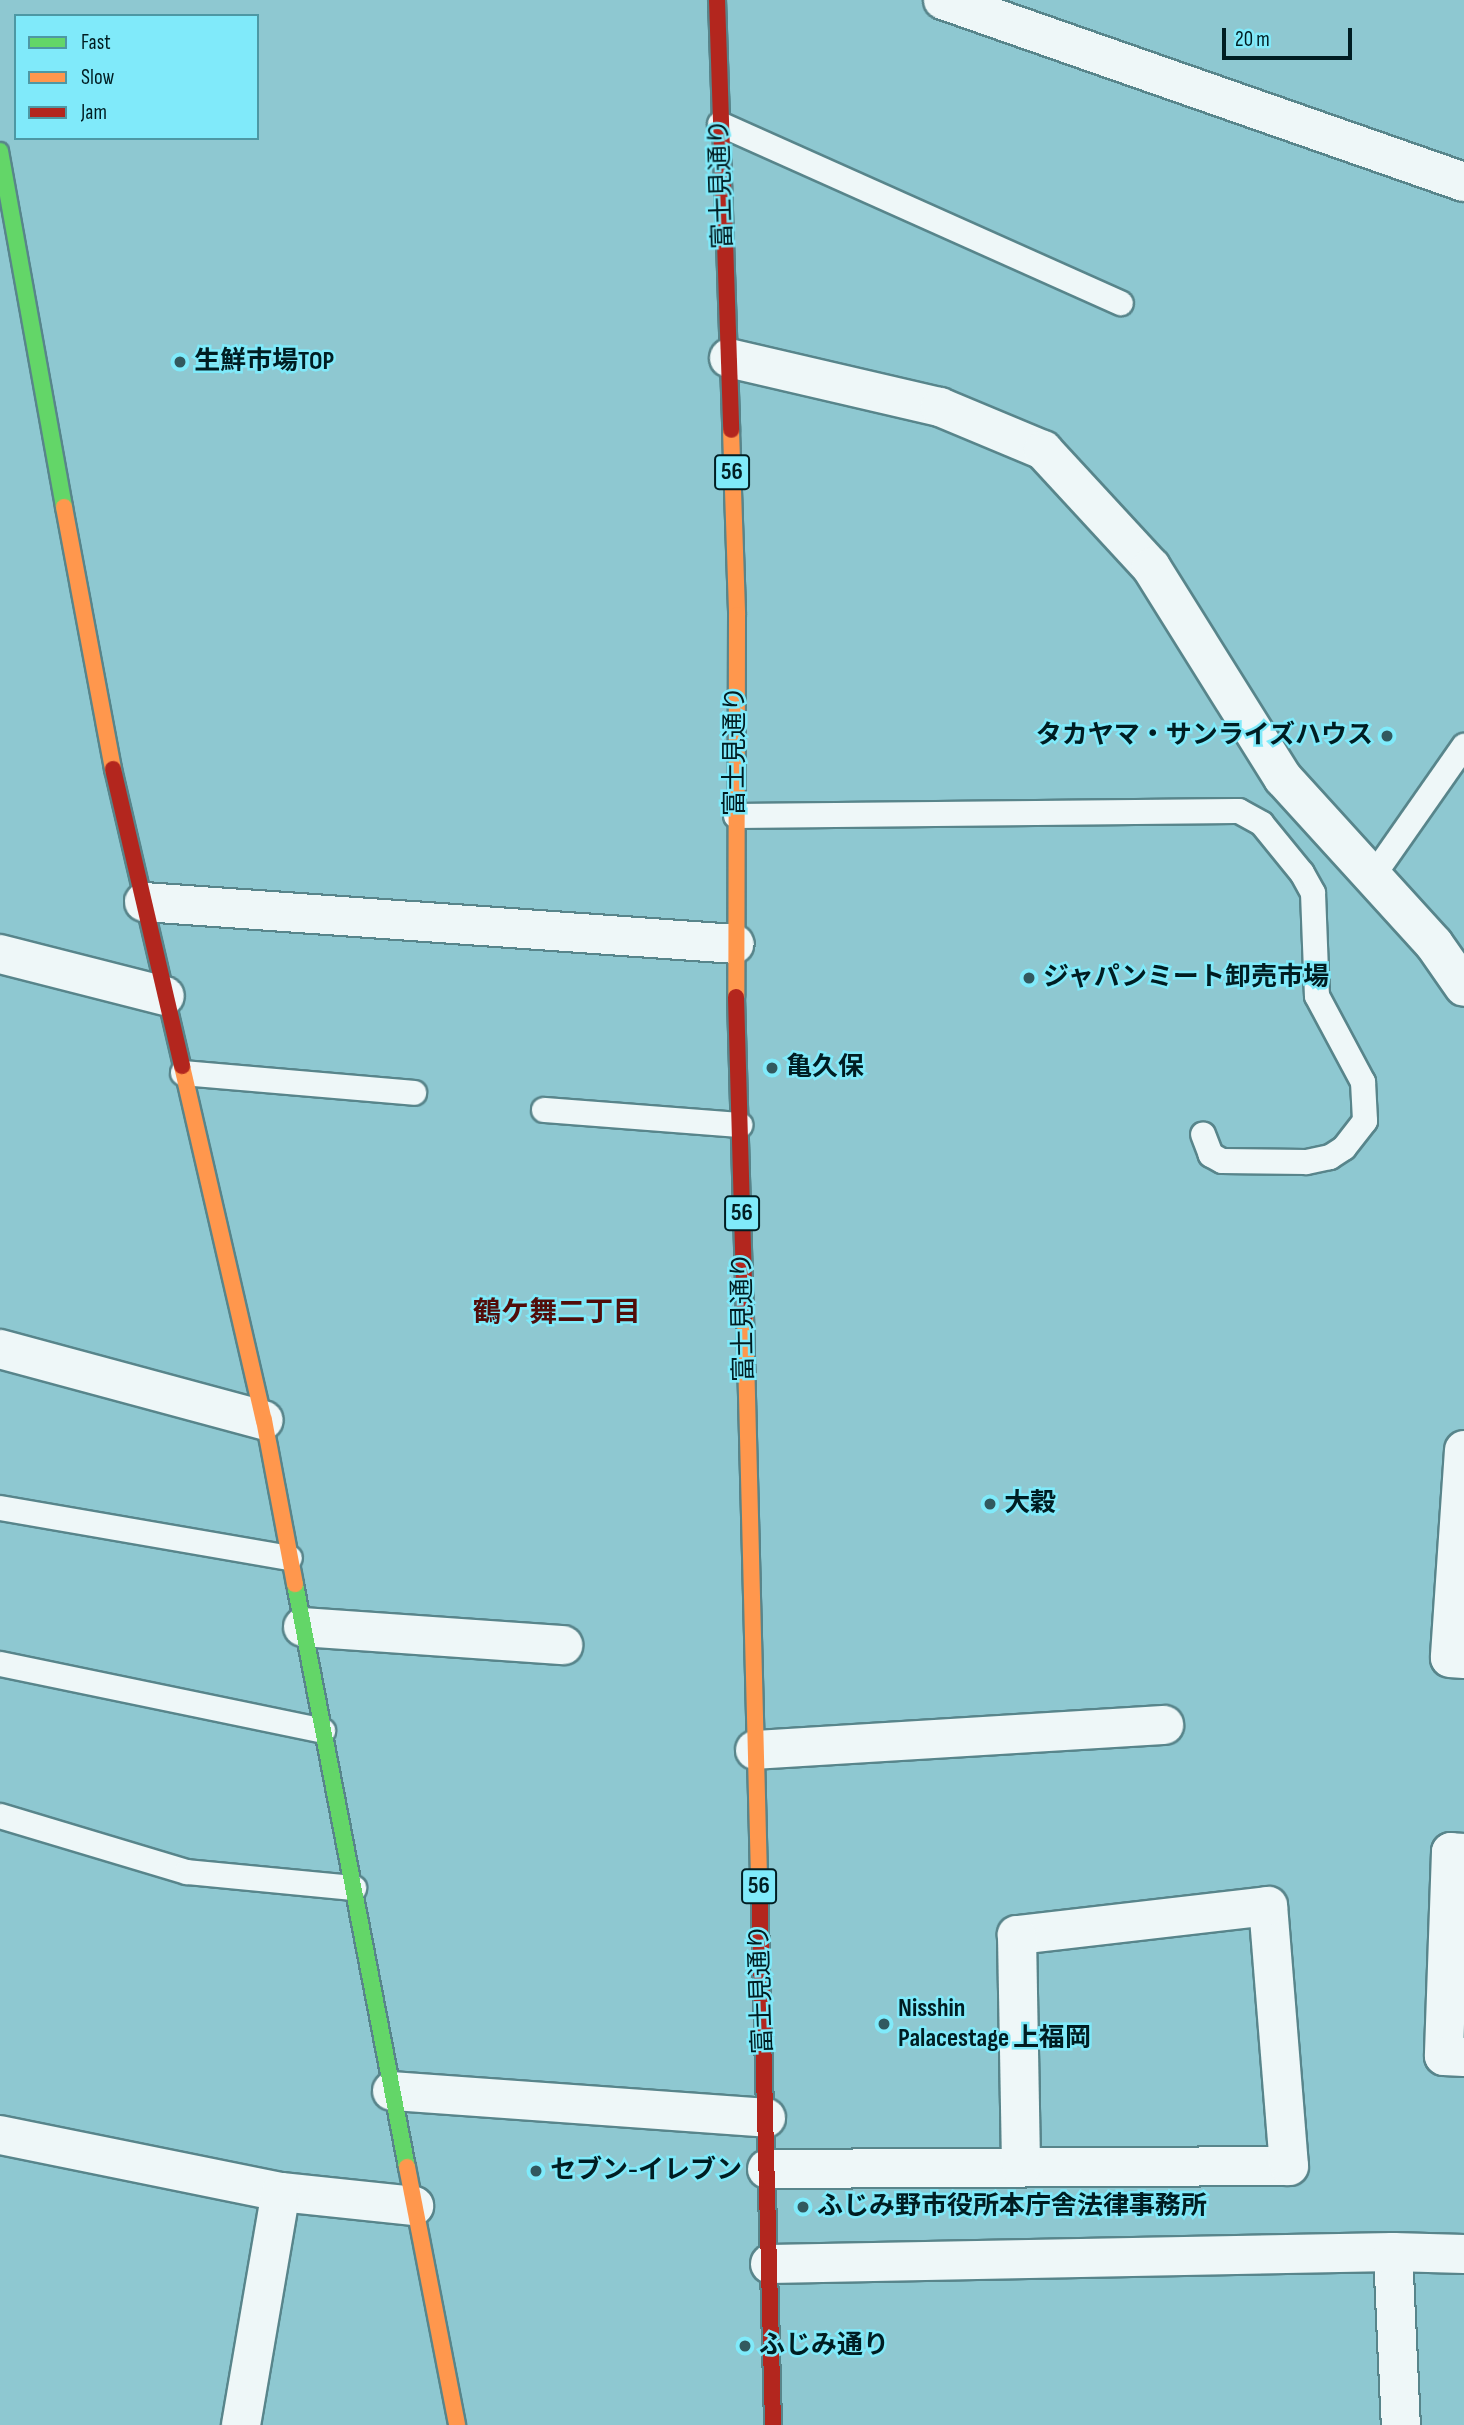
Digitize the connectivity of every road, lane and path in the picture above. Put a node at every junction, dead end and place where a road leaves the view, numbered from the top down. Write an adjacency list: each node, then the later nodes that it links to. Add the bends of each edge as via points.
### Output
1 (716, 0): 3 (main road, 富士見通り / 56)
2 (943, 0): 5 (street)
3 (720, 124): 6 (lane); 7 (main road, 富士見通り / 56)
4 (0, 151): 11 (main road, via 104,731)
5 (1464, 182)
6 (1121, 303)
7 (729, 358): 9 (main road, 富士見通り / 56, via 737,615); 10 (street, via 940,407 1043,450 1151,567 1283,778)
8 (1464, 746): 10 (lane)
9 (736, 816): 14 (main road, 富士見通り / 56); 22 (lane, via 1240,811 1262,824 1313,893 1317,996 1363,1082 1368,1103 1365,1121 1344,1148 1330,1157 1306,1162 1222,1161 1211,1155)
10 (1374, 876): 12 (street)
11 (144, 902): 14 (street); 17 (main road)
12 (1419, 927): 13 (street); 16 (street)
13 (1464, 943)
14 (735, 944): 21 (main road, 富士見通り / 56)
15 (0, 954): 17 (street)
16 (1464, 987)
17 (165, 996): 18 (main road)
18 (183, 1073): 19 (lane); 24 (main road)
19 (414, 1093)
20 (544, 1110): 21 (lane)
21 (740, 1125): 34 (main road, 富士見通り / 56)
22 (1203, 1134)
23 (0, 1349): 24 (street)
24 (264, 1420): 27 (main road)
25 (1464, 1450): 30 (street, via 1450,1658)
26 (0, 1508): 27 (lane)
27 (290, 1558): 28 (main road)
28 (303, 1627): 29 (street); 33 (main road)
29 (563, 1644)
30 (1464, 1659)
31 (0, 1664): 33 (lane)
32 (1164, 1726): 34 (street)
33 (323, 1731): 37 (main road)
34 (755, 1750): 40 (main road, 富士見通り / 56)
35 (0, 1816): 37 (lane, via 187,1872)
36 (1464, 1853): 38 (street, via 1451,1852 1444,2056)
37 (354, 1888): 39 (main road)
38 (1464, 2057)
39 (392, 2091): 40 (street); 45 (main road)
40 (766, 2118): 43 (main road, 富士見通り / 56)
41 (0, 2135): 44 (street)
42 (1021, 2167): 42 (street, via 1017,1935 1268,1906 1289,2166); 43 (street)
43 (767, 2169): 48 (main road, 富士見通り / 56)
44 (281, 2192): 45 (street); 49 (street)
45 (414, 2206): 50 (main road)
46 (1393, 2252): 47 (street); 48 (street); 52 (street)
47 (1464, 2254)
48 (770, 2264): 51 (main road, 富士見通り / 56)
49 (241, 2425)
50 (457, 2425)
51 (773, 2425)
52 (1401, 2425)

